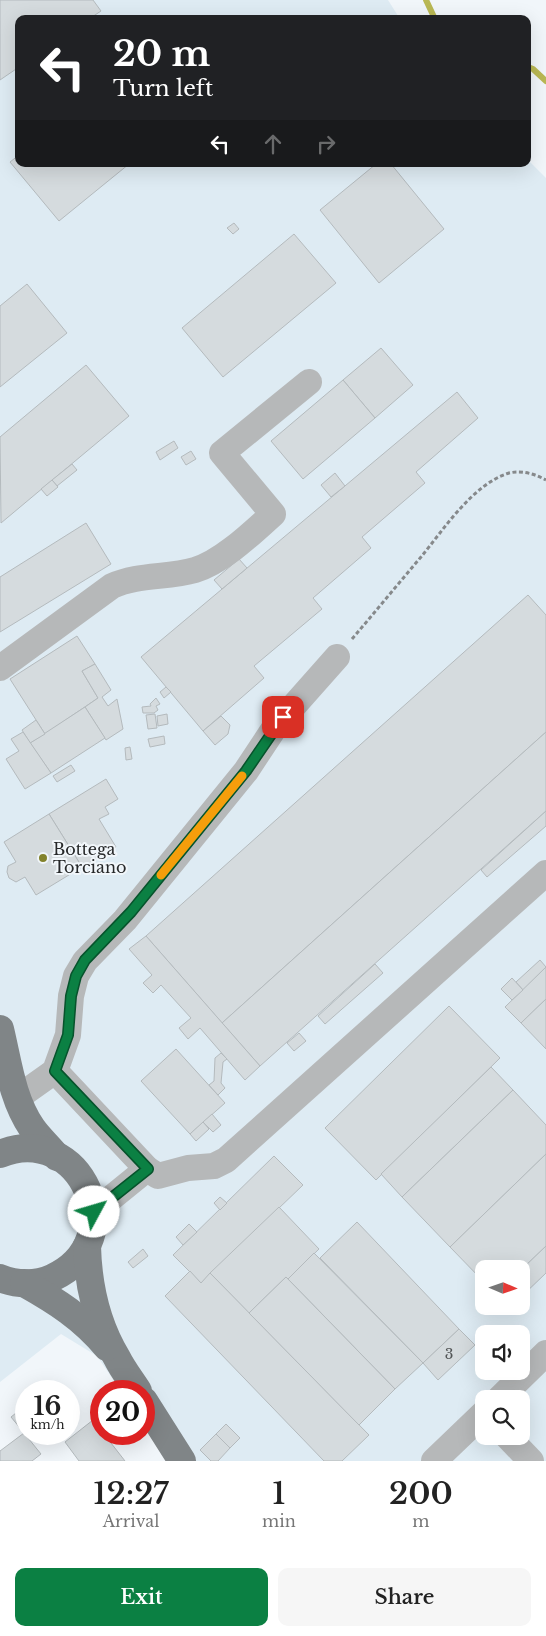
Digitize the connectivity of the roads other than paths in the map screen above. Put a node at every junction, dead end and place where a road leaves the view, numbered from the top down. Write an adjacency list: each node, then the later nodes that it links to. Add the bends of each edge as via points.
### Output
1 (309, 382): 3 (street, via 222,453 273,514 205,566 184,573 125,580 112,586)
2 (337, 657): 6 (street, via 275,727 246,771 128,916 85,960 76,976 68,1035)
3 (0, 668)
4 (546, 872): 10 (street, via 226,1160 214,1166 188,1168 158,1176)
5 (0, 1029): 7 (main road)
6 (55, 1071): 7 (street); 10 (street)
7 (17, 1098): 9 (main road, via 33,1130)
8 (0, 1154): 9 (main road, via 13,1149 36,1148)
9 (57, 1156): 11 (main road, via 82,1178)
10 (148, 1169): 11 (street)
11 (94, 1212): 12 (main road)
12 (87, 1246): 13 (main road, via 75,1263 47,1280); 15 (main road, via 95,1304)
13 (12, 1280): 15 (main road, via 62,1305)
14 (546, 1353): 17 (street)
15 (116, 1357): 16 (main road)
16 (131, 1380)
17 (508, 1390)
18 (155, 1418): 21 (main road)
19 (475, 1422): 22 (street)
20 (515, 1445): 23 (street)
21 (182, 1461)
22 (434, 1461)
23 (531, 1461)

